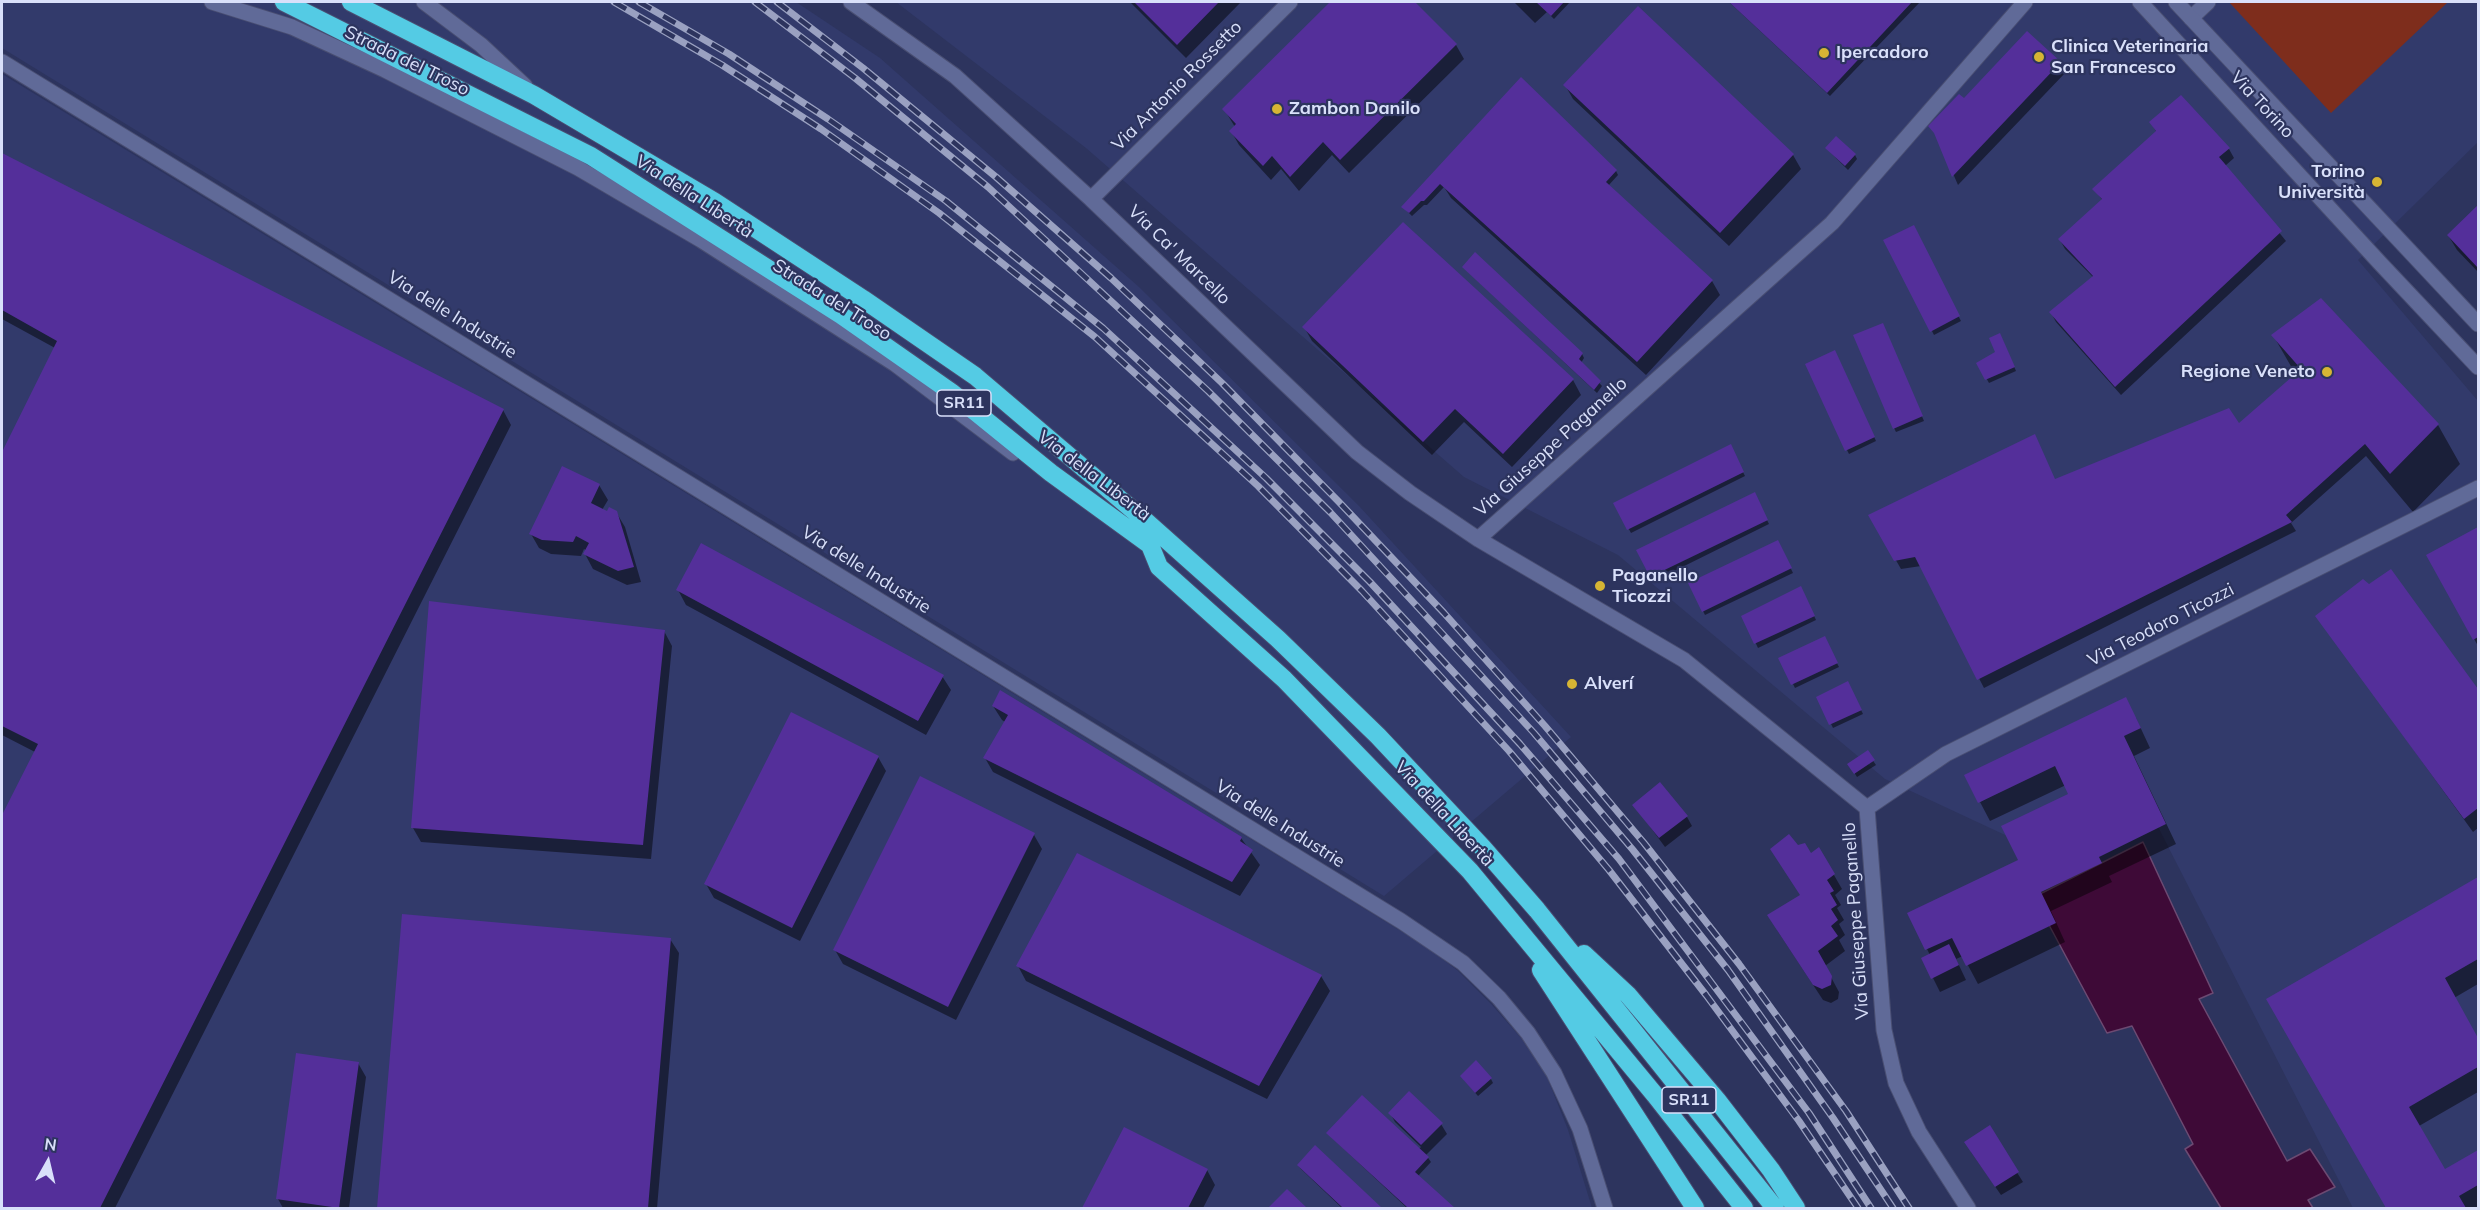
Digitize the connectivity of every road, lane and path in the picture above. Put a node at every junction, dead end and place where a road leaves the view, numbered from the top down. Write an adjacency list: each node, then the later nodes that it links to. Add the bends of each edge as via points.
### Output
1 (212, 2): 19 (street, Strada del Troso, via 292,27 508,131 598,180 701,240 895,364 1034,469)
2 (284, 2): 19 (highway, Via della Libertà / SR11, via 591,156 859,328 951,392 1051,473)
3 (351, 2): 13 (highway, Via della Libertà / SR11)
4 (424, 2): 13 (street, via 482,45)
5 (851, 2): 14 (street, Via Ca' Marcello, via 956,76)
6 (1290, 2): 14 (street, Via Antonio Rossetto)
7 (2025, 2): 18 (street, Via Giuseppe Paganello, via 1832,223)
8 (2140, 2): 16 (street, Via Torino)
9 (2176, 2): 11 (street, Via Torino)
10 (2208, 2): 11 (street)
11 (2191, 18): 15 (street, Via Torino)
12 (2, 62): 23 (street, Via delle Industrie, via 1463,963 1528,1033 1554,1073 1580,1129)
13 (534, 95): 21 (highway, Via della Libertà / SR11, via 715,202 975,376 1141,517 1333,691)
14 (1091, 199): 18 (street, Via Ca' Marcello, via 1357,452)
15 (2478, 324)
16 (2478, 367)
17 (2478, 488): 20 (street, Via Teodoro Ticozzi, via 1946,754)
18 (1478, 539): 20 (street, Via Giuseppe Paganello, via 1684,660)
19 (1150, 545): 22 (highway, Via della Libertà / SR11, via 1159,567 1284,679 1470,871)
20 (1867, 808): 28 (street, Via Giuseppe Paganello, via 1884,1030 1896,1083 1919,1132)
21 (1537, 910): 26 (highway, Via della Libertà / SR11); 27 (highway, via 1628,995 1717,1100)
22 (1512, 922): 24 (highway); 25 (highway, Via della Libertà / SR11)
23 (1605, 1209)
24 (1695, 1209)
25 (1744, 1209)
26 (1775, 1209)
27 (1796, 1209)
28 (1968, 1209)

